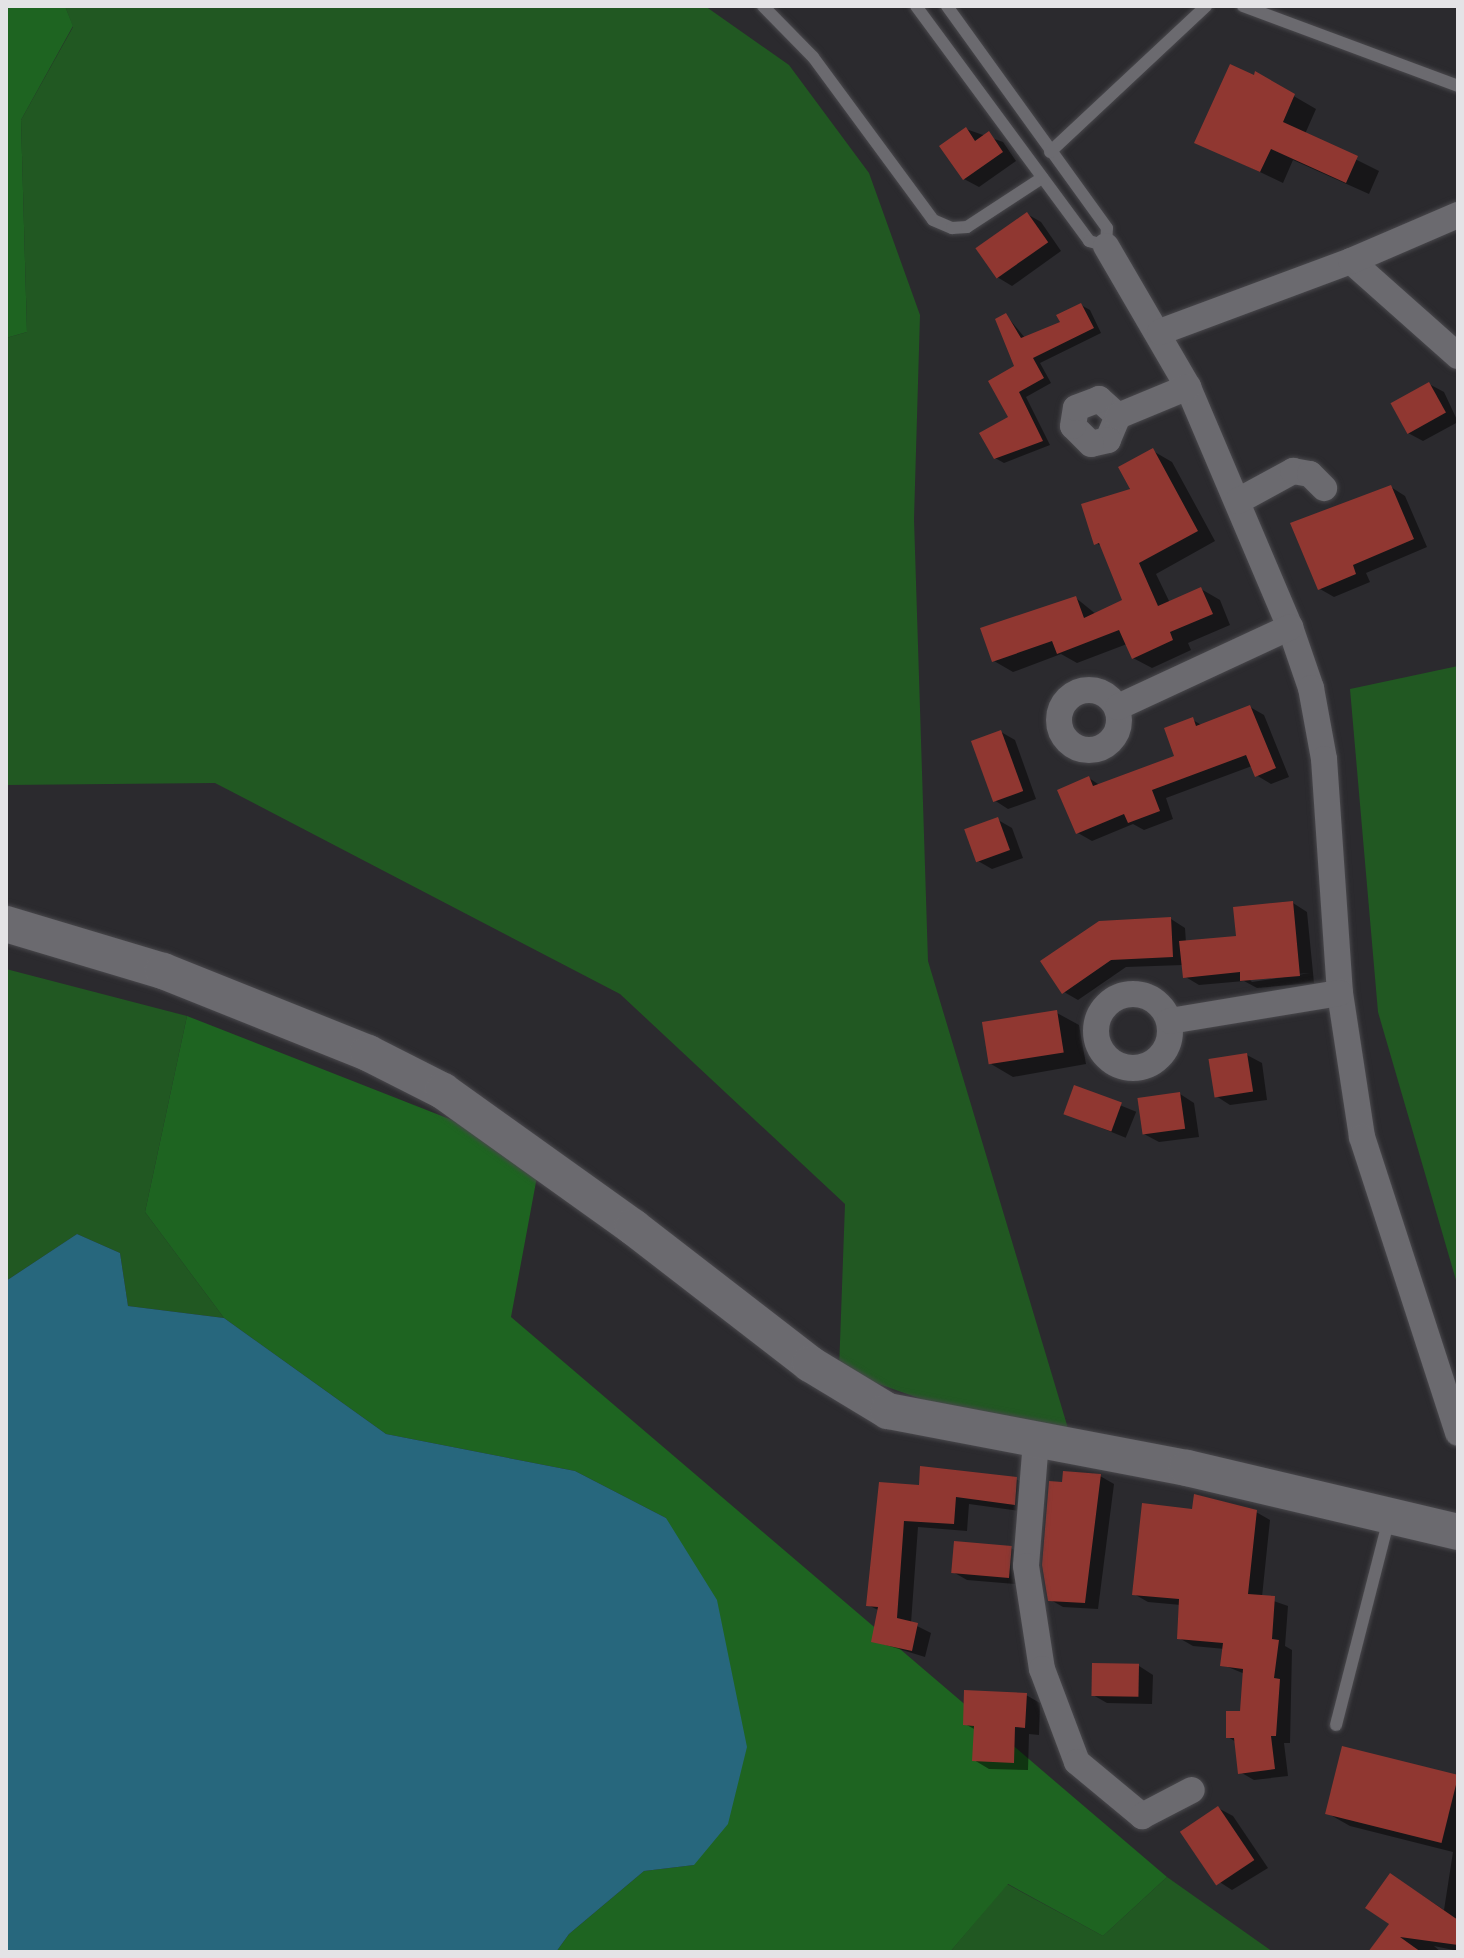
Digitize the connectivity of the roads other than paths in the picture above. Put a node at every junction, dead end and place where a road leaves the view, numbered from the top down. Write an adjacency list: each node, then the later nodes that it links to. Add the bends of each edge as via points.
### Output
1 (763, 6): 8 (lane, via 813,57 933,220 952,228 967,227)
2 (916, 6): 8 (lane)
3 (947, 6): 7 (lane)
4 (1206, 6): 7 (lane)
5 (1243, 6): 6 (lane)
6 (1458, 86)
7 (1050, 152): 10 (lane, via 1107,228)
8 (1042, 178): 10 (lane, via 1089,241)
9 (1458, 215): 11 (street)
10 (1106, 246): 12 (street)
11 (1351, 261): 12 (street); 13 (street)
12 (1160, 332): 14 (street)
13 (1458, 356)
14 (1188, 387): 15 (street); 17 (street)
15 (1118, 416)
16 (1324, 488): 17 (street, via 1310,474 1293,471)
17 (1238, 501): 18 (street)
18 (1290, 627): 19 (street); 21 (street, via 1311,688 1324,759)
19 (1118, 707)
20 (6, 924): 24 (main road, via 163,971 368,1053 443,1091 633,1227 810,1364 888,1411)
21 (1340, 993): 22 (street); 23 (street, via 1365,1151)
22 (1170, 1021)
23 (1458, 1433)
24 (1036, 1441): 25 (main road, via 1187,1468); 28 (street, via 1026,1566 1042,1669 1077,1762 1142,1816)
25 (1390, 1516): 26 (main road); 27 (lane)
26 (1458, 1532)
27 (1336, 1725)
28 (1192, 1790)

